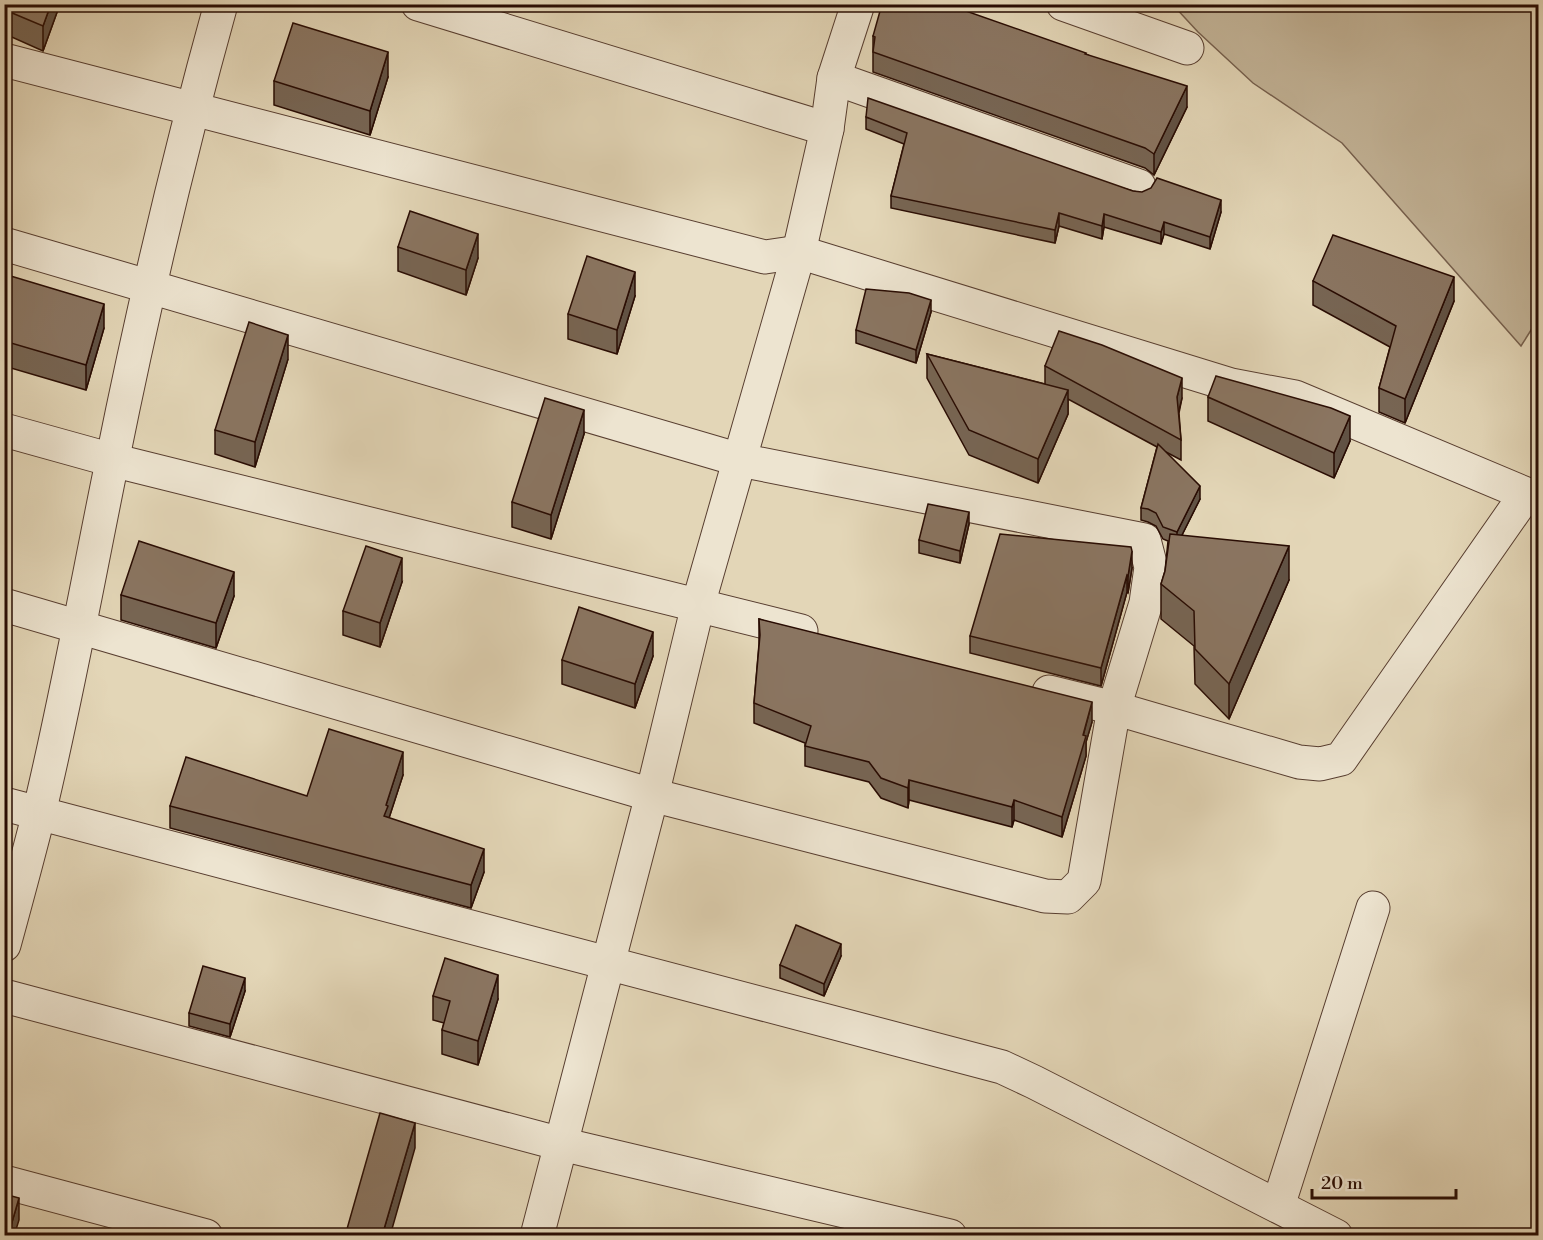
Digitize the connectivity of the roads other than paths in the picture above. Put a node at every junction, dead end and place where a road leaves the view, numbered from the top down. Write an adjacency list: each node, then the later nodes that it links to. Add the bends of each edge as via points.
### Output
1 (221, 4): 8 (street)
2 (418, 4): 9 (street)
3 (858, 4): 7 (street)
4 (1063, 4): 5 (street)
5 (1187, 48)
6 (4, 60): 8 (street)
7 (834, 78): 9 (street); 10 (street)
8 (192, 109): 12 (street, via 765,257); 13 (street)
9 (827, 129): 12 (street)
10 (1138, 186)
11 (4, 244): 13 (street)
12 (799, 252): 16 (street); 17 (street, via 1231,385 1295,397)
13 (150, 287): 15 (street); 16 (street)
14 (4, 430): 15 (street)
15 (112, 460): 19 (street); 20 (street)
16 (740, 460): 19 (street); 23 (street, via 1144,540 1151,567 1146,603)
17 (1532, 498): 23 (street, via 1341,759 1320,764 1299,762)
18 (4, 605): 20 (street)
19 (698, 605): 21 (street); 24 (street)
20 (79, 628): 24 (street); 26 (street)
21 (825, 636)
22 (1022, 685): 23 (street)
23 (1114, 708): 24 (street, via 1084,881 1068,897 1046,896)
24 (652, 795): 29 (street)
25 (4, 804): 26 (street)
26 (39, 813): 28 (street); 29 (street)
27 (1373, 908): 33 (street)
28 (4, 945)
29 (608, 964): 31 (street); 33 (street, via 1002,1067)
30 (4, 996): 31 (street)
31 (561, 1144): 35 (street); 36 (street)
32 (4, 1182): 34 (street)
33 (1278, 1206): 37 (street)
34 (206, 1236)
35 (537, 1236)
36 (950, 1236)
37 (1336, 1236)

